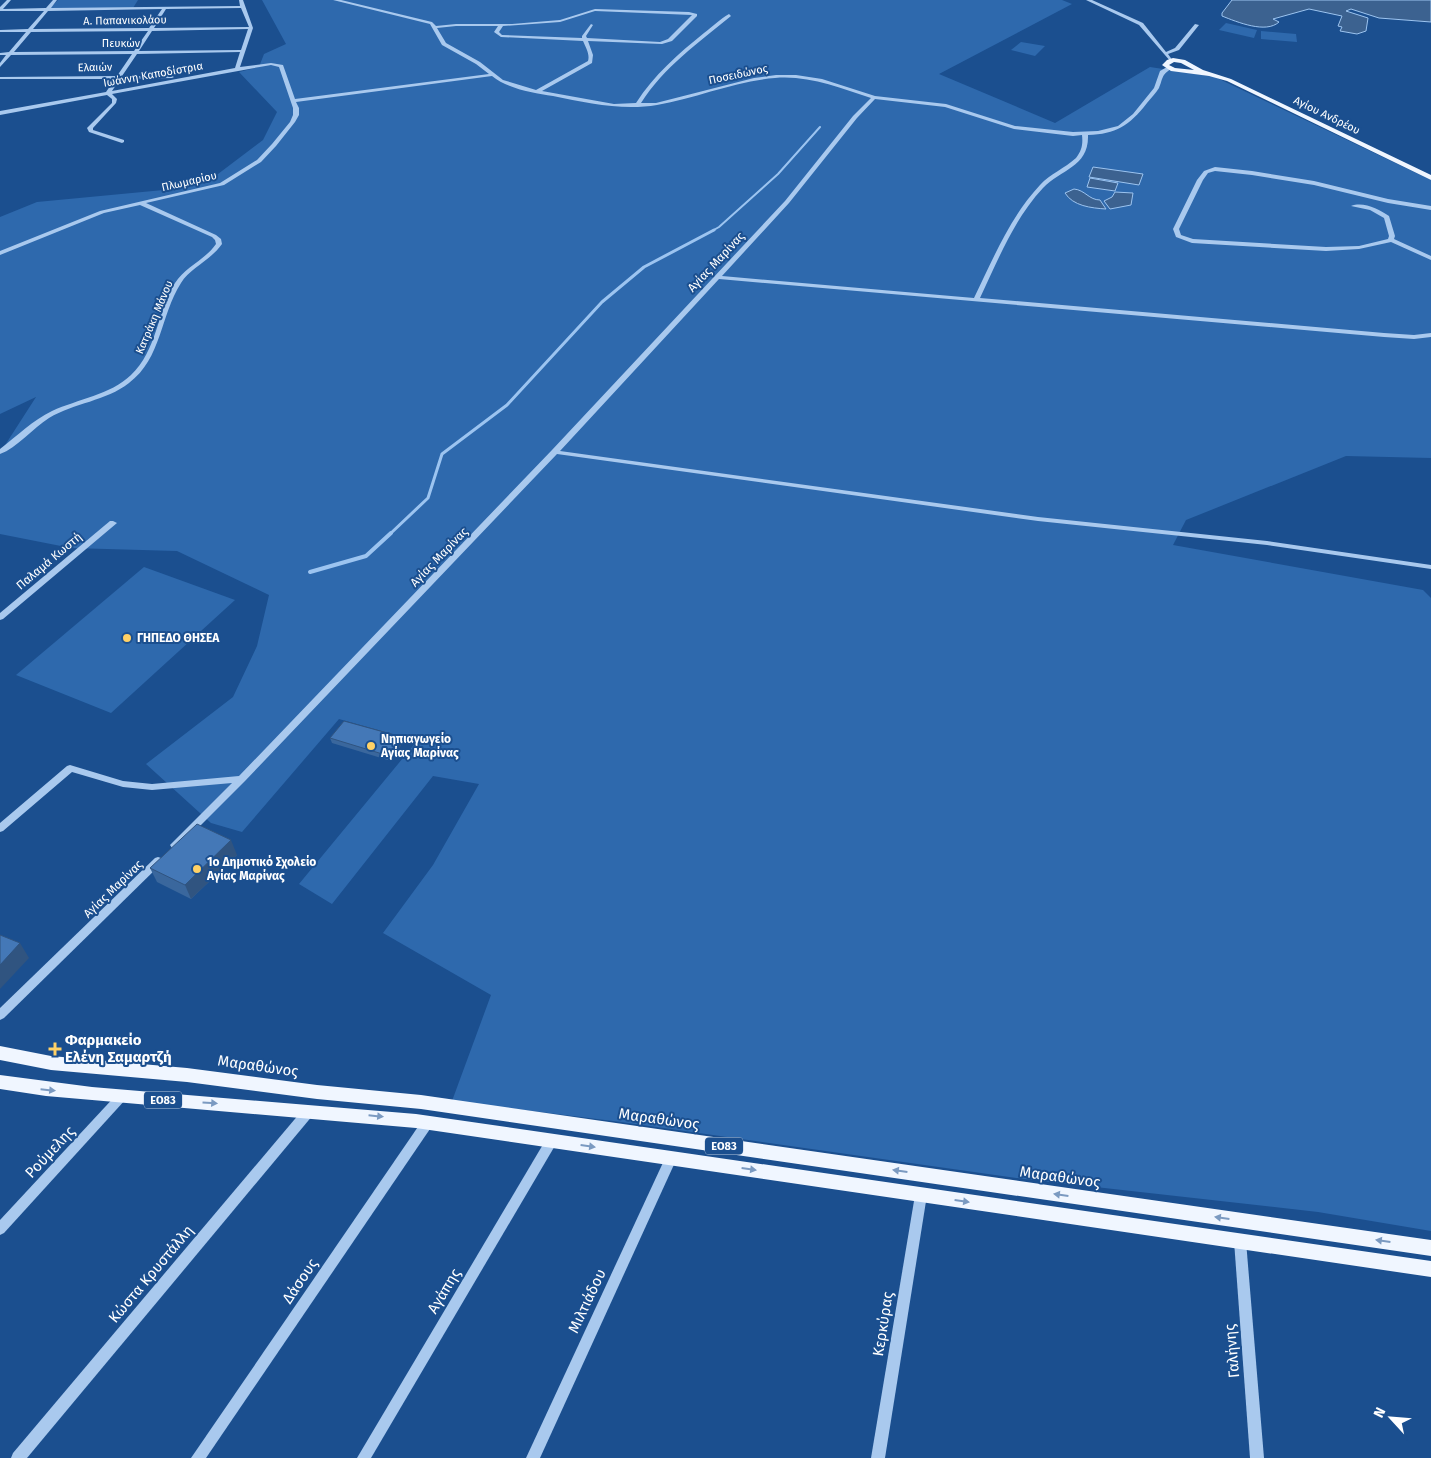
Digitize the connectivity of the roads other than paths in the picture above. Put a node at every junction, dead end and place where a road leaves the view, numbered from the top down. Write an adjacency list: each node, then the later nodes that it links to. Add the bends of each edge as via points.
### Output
1 (9, 0): 11 (street)
2 (55, 0): 10 (street)
3 (138, 0): 8 (street)
4 (241, 0): 7 (street)
5 (335, 0): 16 (street, via 424,20)
6 (1088, 0): 26 (street, via 1142,24)
7 (242, 7): 9 (street); 17 (street)
8 (132, 8): 9 (street); 10 (street)
9 (165, 8): 18 (street)
10 (46, 9): 11 (street); 20 (street)
11 (0, 10)
12 (729, 15): 42 (street, via 663,70 648,86)
13 (591, 24): 21 (street)
14 (1197, 25): 26 (street, via 1177,49)
15 (501, 26): 16 (street); 21 (street, via 496,32 502,36); 21 (street, via 560,21 595,10 690,13 695,16 666,42)
16 (435, 27): 34 (street, Ποσειδώνος, via 444,44)
17 (251, 28): 18 (street, Α. Παπανικολάου); 22 (street)
18 (150, 29): 20 (street, Α. Παπανικολάου); 23 (street)
19 (0, 31): 20 (street, Α. Παπανικολάου)
20 (30, 31): 25 (street)
21 (585, 40): 38 (street, via 592,58 590,62)
22 (243, 51): 23 (street, Πευκών); 31 (street)
23 (135, 53): 25 (street, Πευκών); 35 (street)
24 (0, 54): 25 (street, Πευκών)
25 (10, 54): 28 (street)
26 (1166, 54): 27 (street)
27 (1171, 60): 29 (main road, Αγίου Ανδρέου); 30 (main road, via 1165,63)
28 (0, 66)
29 (1191, 66): 32 (main road); 33 (main road, Αγίου Ανδρέου)
30 (1169, 68): 32 (main road, Αγίου Ανδρέου); 44 (street, Ποσειδώνος, via 1162,72 1150,98 1128,122 1110,131)
31 (238, 69): 37 (street, Ιωάννη Καποδίστρια); 41 (street, via 271,64 281,66)
32 (1182, 70): 33 (main road, Αγίου Ανδρέου)
33 (1212, 74): 46 (main road, Αγίου Ανδρέου)
34 (492, 75): 38 (street, Ποσειδώνος, via 514,86); 41 (street)
35 (118, 77): 36 (street, Ελαιών); 37 (street, Ελαιών); 39 (street)
36 (0, 78)
37 (189, 78): 39 (street, Ιωάννη Καποδίστρια)
38 (537, 92): 42 (street, Ποσειδώνος, via 602,104)
39 (108, 93): 43 (street, Ιωάννη Καποδίστρια); 45 (street, via 115,99 114,103 90,131)
40 (874, 97): 42 (street, Ποσειδώνος, via 820,80 783,76 754,79 668,102); 44 (street, Ποσειδώνος, via 940,104 1014,127); 53 (street, Αγίας Μαρίνας, via 788,202)
41 (294, 101): 47 (street, Πλωμαρίου, via 296,115 274,145 259,161 233,179 212,188)
42 (637, 106)
43 (0, 113)
44 (1085, 134): 54 (street, via 1087,141 1078,161 1044,184 1016,222)
45 (122, 140)
46 (1431, 178)
47 (140, 203): 51 (street, Πλωμαρίου, via 102,212); 56 (street, Κατράκη Μάνου, via 214,236 219,244 178,283 149,357 133,378 109,392 55,412)
48 (1354, 206): 50 (street, via 1368,207 1387,217)
49 (1431, 208): 50 (street, via 1314,183 1215,169 1206,172 1200,180 1176,229 1178,236 1192,241 1313,249 1377,245)
50 (1391, 240): 52 (street)
51 (0, 253)
52 (1431, 258)
53 (717, 277): 54 (street); 57 (street, Αγίας Μαρίνας)
54 (976, 300): 55 (street, via 1384,335)
55 (1431, 335)
56 (0, 452)
57 (555, 452): 59 (street, via 1038,519 1267,544); 61 (street, Αγίας Μαρίνας)
58 (113, 523): 60 (street, Παλαμά Κωστή)
59 (1431, 567)
60 (0, 617)
61 (242, 779): 62 (street, via 152,787 123,784 70,768); 63 (street, Αγίας Μαρίνας)
62 (0, 828)
63 (169, 851)
64 (162, 858): 65 (street, Αγίας Μαρίνας)
65 (0, 1015)
66 (0, 1053): 76 (main road, Μαραθώνος / ΕΟ83, one-way to 66, via 421,1102 51,1063)
67 (0, 1082): 68 (main road, ΕΟ83, one-way to 68, via 37,1089)
68 (122, 1096): 69 (main road, ΕΟ83, one-way to 69); 74 (street, Ρούμελης)
69 (309, 1110): 70 (main road, ΕΟ83, one-way to 70); 78 (street, Κώστα Κρυστάλλη)
70 (428, 1122): 71 (main road, ΕΟ83); 79 (street, Δάσους)
71 (552, 1140): 72 (main road, ΕΟ83, one-way to 72); 80 (street, Αγάπης)
72 (671, 1158): 73 (main road, ΕΟ83, one-way to 73); 81 (street, Μιλτιάδου)
73 (921, 1194): 75 (main road, ΕΟ83, one-way to 75); 82 (street, Κερκύρας)
74 (0, 1229)
75 (1240, 1241): 77 (main road, ΕΟ83); 83 (street, Γαλήνης)
76 (1431, 1248)
77 (1431, 1269)
78 (18, 1458)
79 (198, 1458)
80 (364, 1458)
81 (533, 1458)
82 (878, 1458)
83 (1257, 1458)

